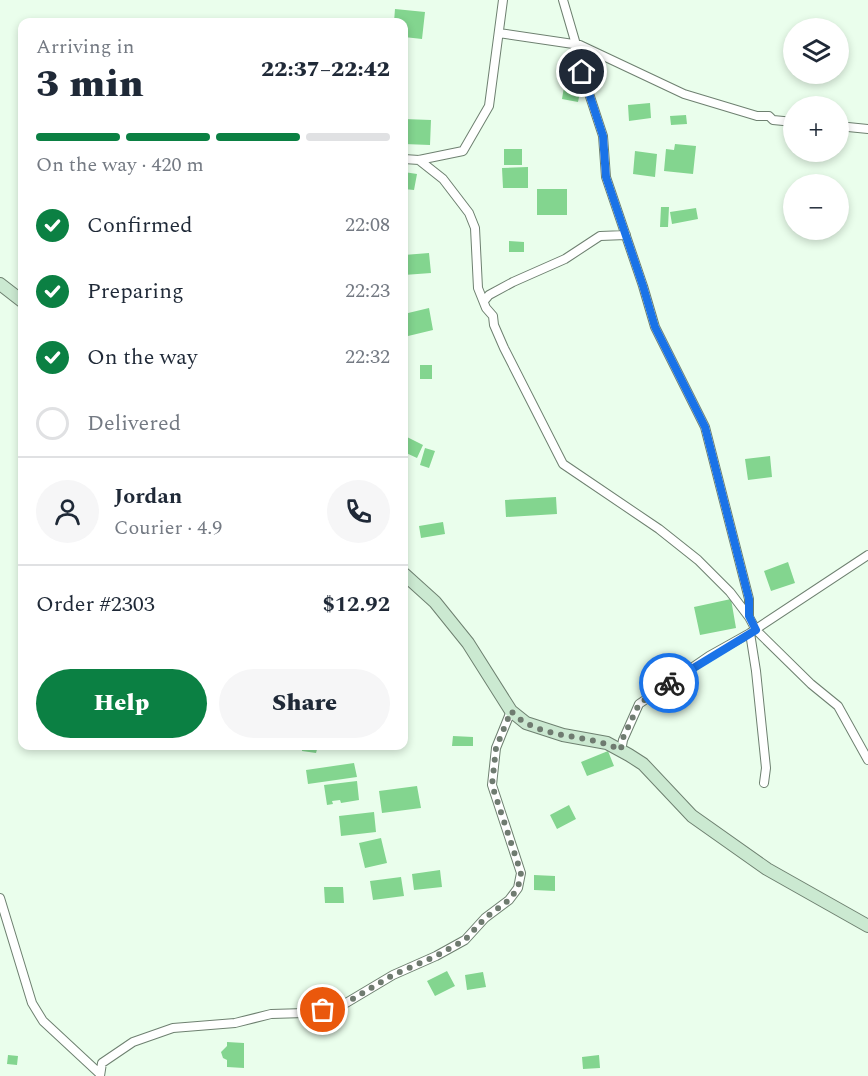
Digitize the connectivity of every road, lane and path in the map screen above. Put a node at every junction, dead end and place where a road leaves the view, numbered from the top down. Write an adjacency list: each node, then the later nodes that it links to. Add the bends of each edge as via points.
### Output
1 (503, 0): 3 (street)
2 (563, 0): 4 (street)
3 (499, 33): 4 (street); 9 (street, via 489,106 463,151)
4 (574, 44): 5 (street, via 684,94); 10 (street, via 603,136 606,177)
5 (783, 121)
6 (849, 127): 7 (street)
7 (868, 129)
8 (408, 159): 9 (street)
9 (419, 160): 13 (street, via 443,179 469,213 475,228 478,288)
10 (626, 235): 13 (street, via 600,236); 16 (street, via 655,327 705,427 749,599)
11 (0, 284): 12 (street)
12 (18, 298)
13 (484, 301): 16 (street, via 563,464 698,560)
14 (868, 555): 17 (street)
15 (408, 578): 18 (street, via 435,602 468,643)
16 (749, 616): 17 (street)
17 (753, 632): 19 (street, via 639,704); 20 (street, via 838,706); 21 (street, via 766,768)
18 (511, 711): 19 (street, via 543,730 607,743); 24 (street, via 496,748 492,785 521,873 518,888 465,940 341,1006 271,1014 235,1023 173,1028 133,1042 102,1063)
19 (621, 750): 23 (street, via 643,764 692,816 767,868)
20 (868, 760)
21 (764, 783)
22 (0, 898): 24 (street, via 32,1003 43,1022)
23 (868, 926)
24 (100, 1075)

